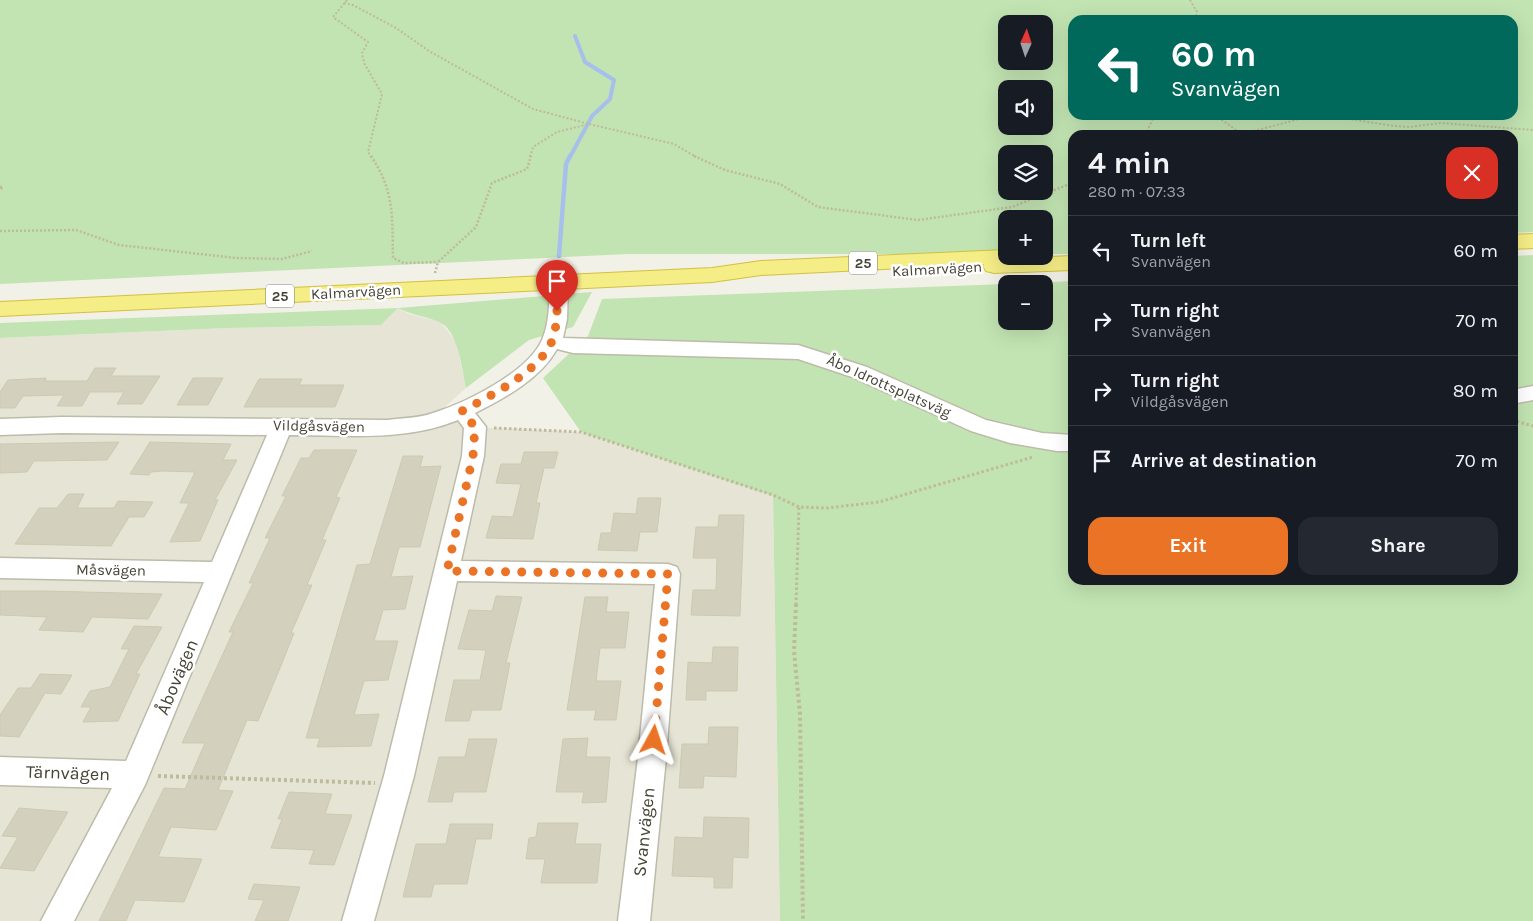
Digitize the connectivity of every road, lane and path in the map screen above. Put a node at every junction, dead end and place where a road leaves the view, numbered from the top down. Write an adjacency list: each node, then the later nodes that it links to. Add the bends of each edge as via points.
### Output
1 (347, 0): 3 (path)
2 (1190, 0): 4 (path)
3 (344, 3): 8 (path, via 396,28 429,51 525,105); 8 (path, via 333,17 368,42 362,53 364,63 382,94 368,152 391,199 393,258 404,263 438,262 476,227 492,183 527,169 533,147 558,132)
4 (1196, 15)
5 (1222, 120): 9 (path)
6 (1300, 120): 10 (path)
7 (1356, 120): 11 (path, via 1410,127 1441,123)
8 (589, 124): 12 (path, via 674,144 725,170 780,184 818,207 918,220 1012,207)
9 (1236, 130)
10 (1258, 130)
11 (1533, 130)
12 (1068, 184)
13 (0, 187): 14 (path, via 3,187)
14 (0, 190)
15 (0, 231): 20 (path, via 76,230 119,245 236,258 282,259)
16 (1533, 232): 17 (highway)
17 (1518, 233)
18 (1533, 241): 19 (highway)
19 (1518, 242)
20 (312, 251)
21 (1068, 254): 22 (highway)
22 (1053, 255)
23 (998, 257): 25 (highway, Kalmarvägen / 25, via 761,268)
24 (1068, 262): 25 (highway, Kalmarvägen / 25, via 763,278)
25 (712, 275): 26 (highway, Kalmarvägen / 25)
26 (559, 283): 27 (highway, Kalmarvägen / 25); 28 (street, Vildgåsvägen)
27 (0, 309)
28 (552, 342): 31 (street, Vildgåsvägen, via 524,373 494,394); 36 (street, Åbo Idrottsplatsväg, via 573,346 798,352 821,356 980,426 1024,439)
29 (1533, 393): 30 (street)
30 (1518, 396)
31 (468, 419): 33 (street, Vildgåsvägen, via 388,428); 38 (path, via 581,432 773,495); 40 (street, via 473,456)
32 (1518, 422): 34 (path)
33 (282, 426): 35 (street, Vildgåsvägen); 41 (street, Åbovägen)
34 (1533, 426)
35 (0, 427)
36 (1068, 444)
37 (1068, 445): 38 (path, via 879,502 827,508)
38 (799, 507): 48 (path, via 794,651 800,714)
39 (0, 568): 41 (street, Måsvägen)
40 (447, 571): 44 (street); 47 (street, Svanvägen, via 668,574)
41 (222, 572): 43 (street, Åbovägen)
42 (0, 771): 43 (street, Tärnvägen)
43 (135, 775): 44 (path); 45 (street, Åbovägen)
44 (397, 783): 46 (street)
45 (57, 921)
46 (358, 921)
47 (634, 921)
48 (803, 921)

